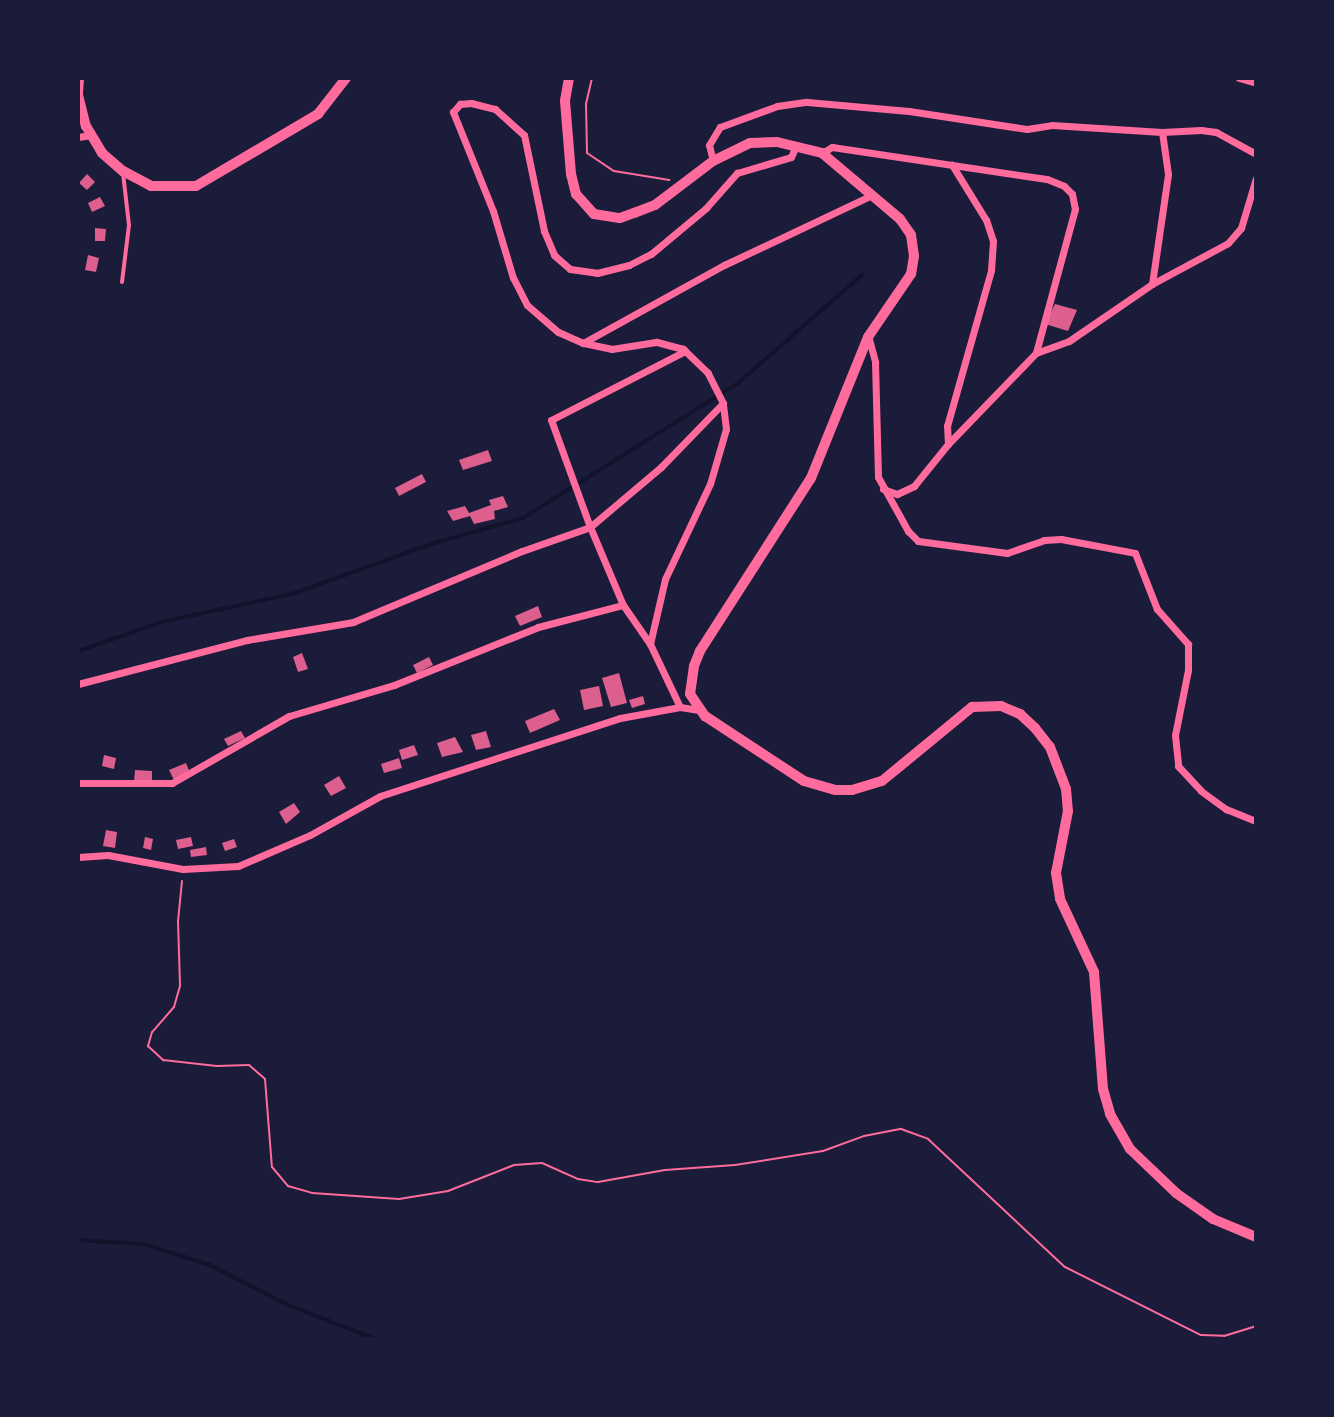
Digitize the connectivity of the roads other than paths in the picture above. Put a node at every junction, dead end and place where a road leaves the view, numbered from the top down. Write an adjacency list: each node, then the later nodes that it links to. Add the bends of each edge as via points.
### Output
1 (79, 78): 6 (main road)
2 (346, 78): 15 (main road, via 318,114 196,186 151,186)
3 (569, 78): 13 (main road, via 565,101 571,174 576,194 594,214 620,218 655,205)
4 (1239, 78): 5 (street)
5 (1256, 83)
6 (78, 94): 8 (main road)
7 (1162, 132): 12 (street, via 1216,132); 13 (street, via 1052,125 1027,129 807,102 777,106 720,127 709,145); 19 (street, via 1168,174)
8 (91, 135): 9 (street); 15 (main road)
9 (78, 137)
10 (796, 146): 11 (main road); 13 (main road, via 750,143); 21 (street, via 791,157 737,173 706,208 651,254 597,273 570,269 554,255 524,135 495,109 471,103 455,107 453,118 527,305 558,332)
11 (822, 153): 14 (street, via 832,147); 17 (main road)
12 (1256, 154)
13 (713, 161)
14 (952, 165): 23 (street, via 1047,179 1072,194 1075,209); 25 (street, via 993,241 991,270 947,426)
15 (123, 171): 18 (lane, via 129,225)
16 (1256, 178): 19 (street, via 1241,228 1228,243)
17 (872, 195): 20 (main road, via 911,235 914,256 911,274); 21 (street, via 724,265)
18 (122, 282)
19 (1152, 284): 23 (street, via 1069,341)
20 (868, 337): 26 (street, via 875,362); 32 (main road, via 811,478 700,651 690,694)
21 (583, 343): 22 (street, via 612,349 669,343)
22 (685, 351): 24 (street, via 708,373); 27 (street, via 551,420)
23 (1036, 353): 25 (street)
24 (723, 403): 27 (street, via 661,467); 29 (street, via 726,429 710,484 665,579)
25 (948, 444): 26 (street, via 914,486 897,494)
26 (881, 488): 34 (street, via 918,541 1007,553 1061,539 1135,553 1157,609 1188,644 1175,735 1178,766 1226,809)
27 (590, 527): 28 (street); 30 (street, via 353,622 247,640)
28 (623, 605): 29 (street); 33 (street, via 538,627 394,685 289,716 172,783)
29 (650, 644): 31 (street)
30 (78, 684)
31 (680, 707): 32 (street); 35 (street, via 620,718 380,796 310,835 238,866 183,869 108,855)
32 (699, 710): 36 (main road, via 804,781 852,790 882,781 972,707 1001,706 1020,714 1050,747 1066,789 1068,811 1056,873 1060,899 1094,972 1103,1089 1110,1114 1130,1149 1176,1193 1213,1219)
33 (78, 783)
34 (1256, 821)
35 (78, 857)
36 (1256, 1237)

